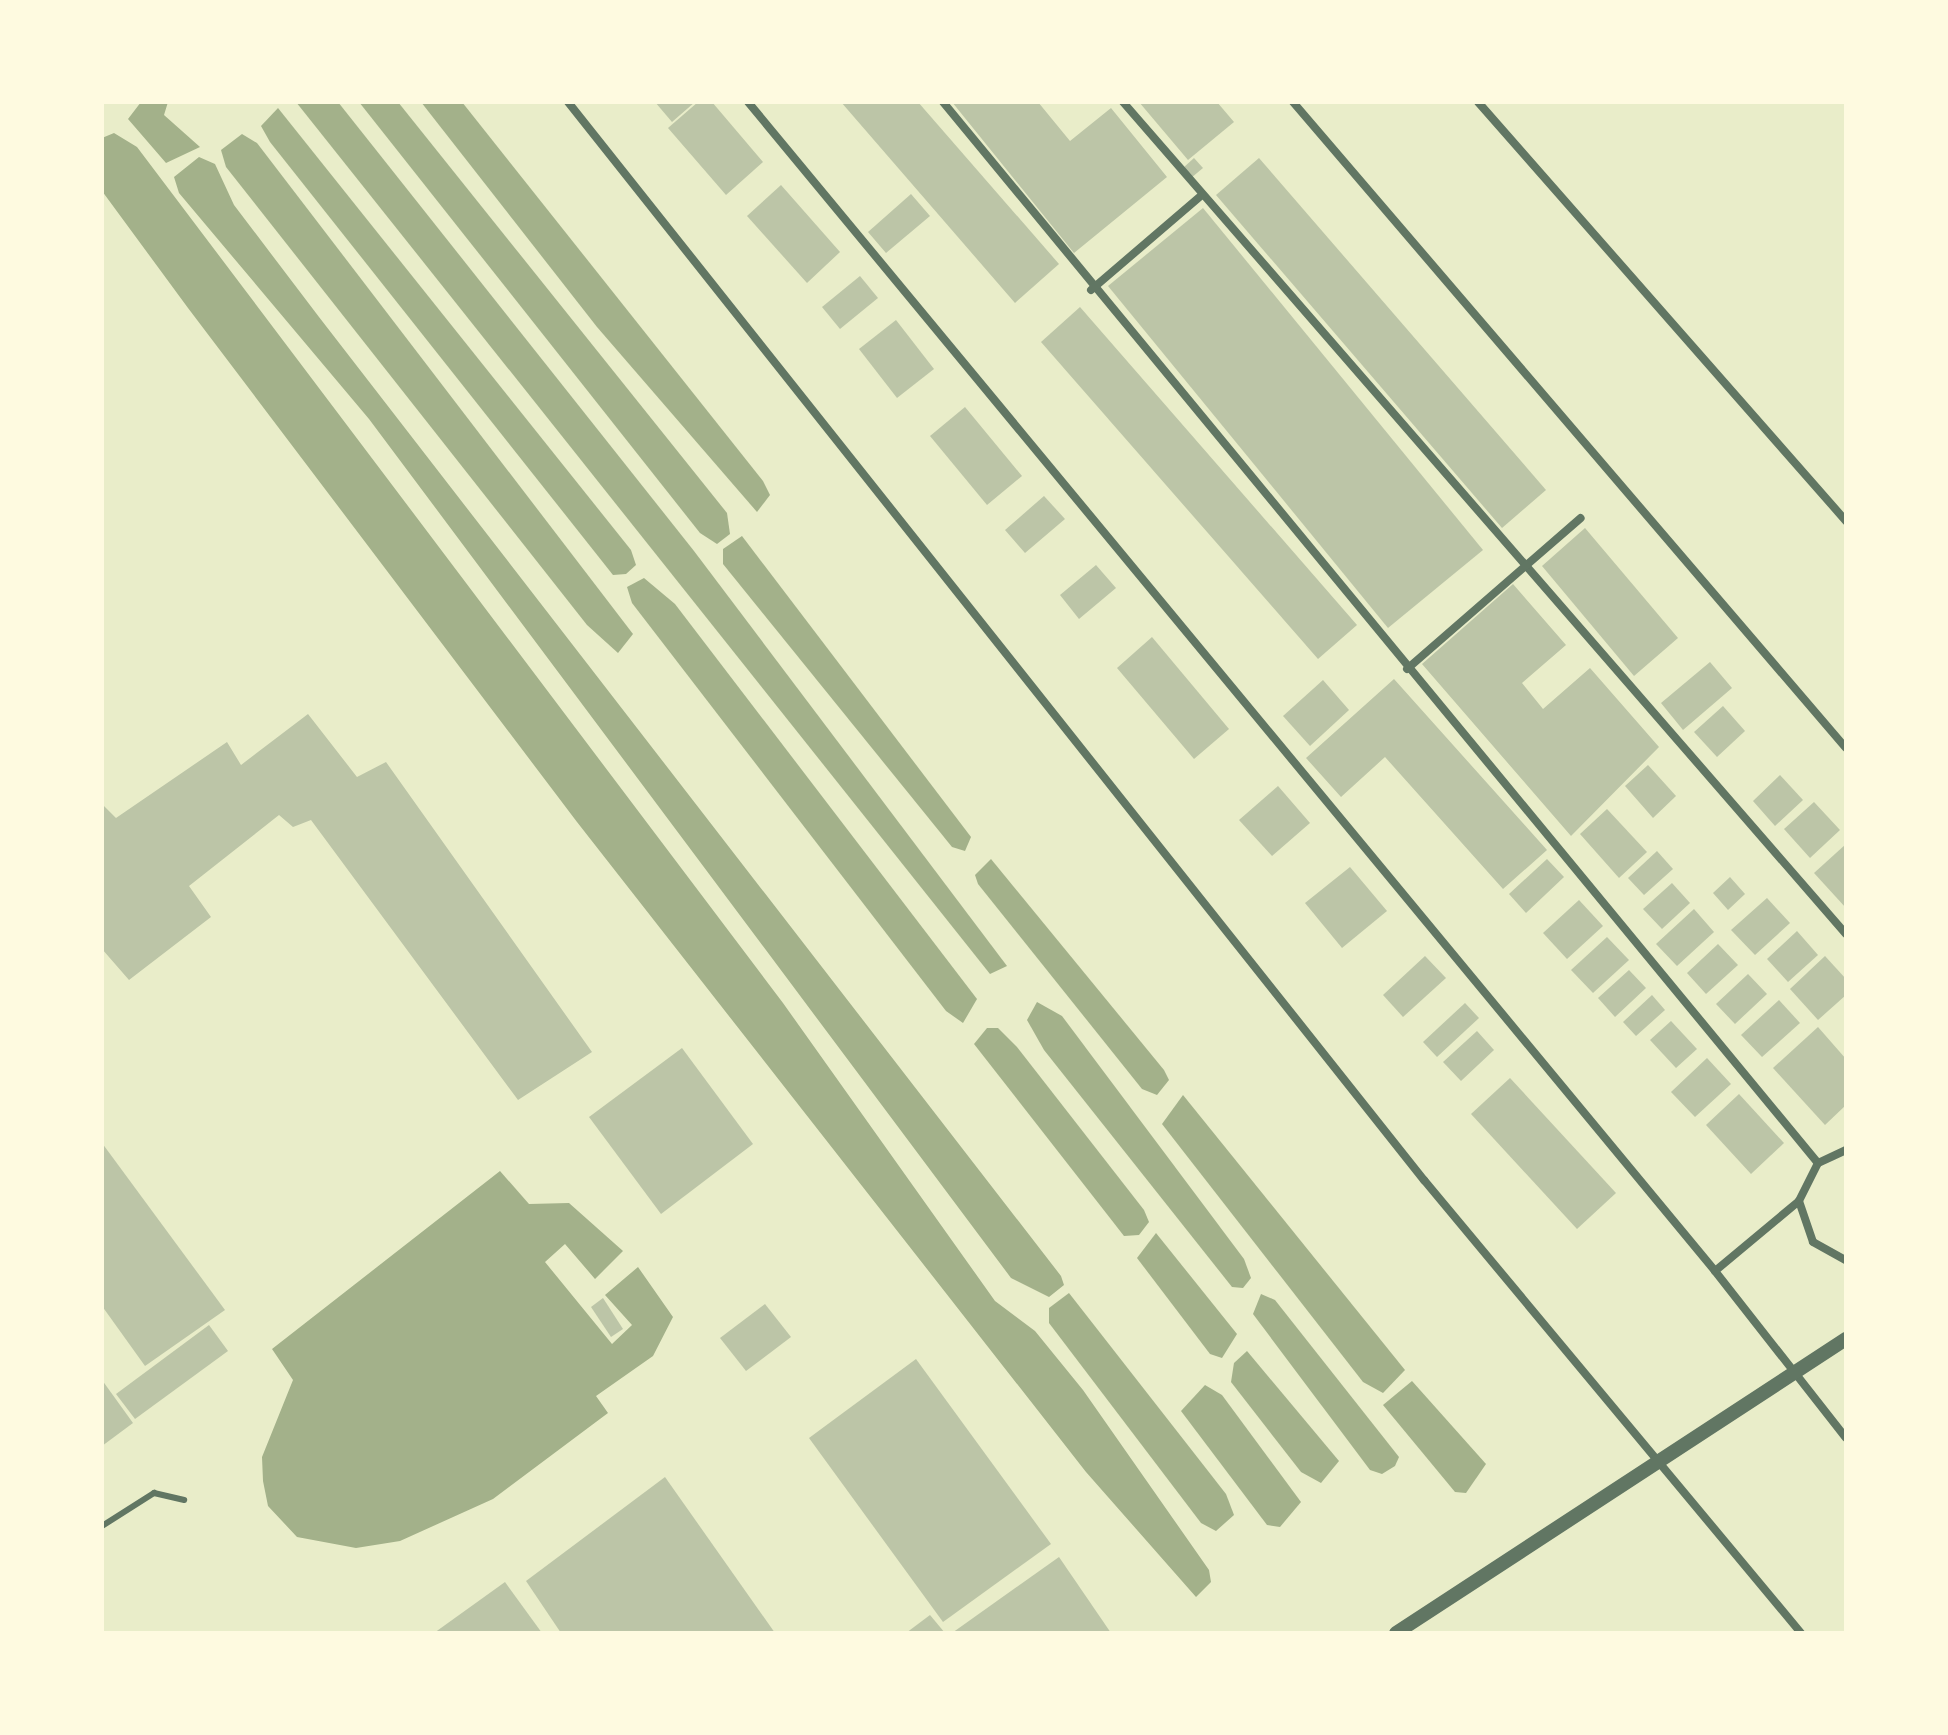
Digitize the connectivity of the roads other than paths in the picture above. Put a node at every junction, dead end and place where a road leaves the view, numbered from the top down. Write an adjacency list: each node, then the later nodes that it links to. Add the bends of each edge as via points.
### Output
1 (568, 102): 23 (street, via 1201,903)
2 (748, 102): 19 (street)
3 (943, 102): 8 (street)
4 (1123, 102): 7 (street)
5 (1293, 102): 13 (street)
6 (1478, 102): 10 (street)
7 (1202, 195): 8 (street); 11 (street)
8 (1091, 290): 12 (street)
9 (1581, 518): 11 (street)
10 (1846, 521)
11 (1527, 565): 12 (street); 14 (street)
12 (1407, 669): 16 (street)
13 (1846, 748)
14 (1846, 934)
15 (1846, 1150): 16 (street)
16 (1818, 1163): 17 (street)
17 (1799, 1201): 18 (street, via 1813,1242); 19 (street)
18 (1846, 1260)
19 (1715, 1271): 21 (street)
20 (1846, 1339): 21 (street)
21 (1793, 1373): 22 (street); 23 (street)
22 (1846, 1438)
23 (1656, 1460): 26 (street); 27 (street)
24 (184, 1500): 25 (lane, via 154,1493)
25 (102, 1526)
26 (1396, 1633)
27 (1801, 1633)

